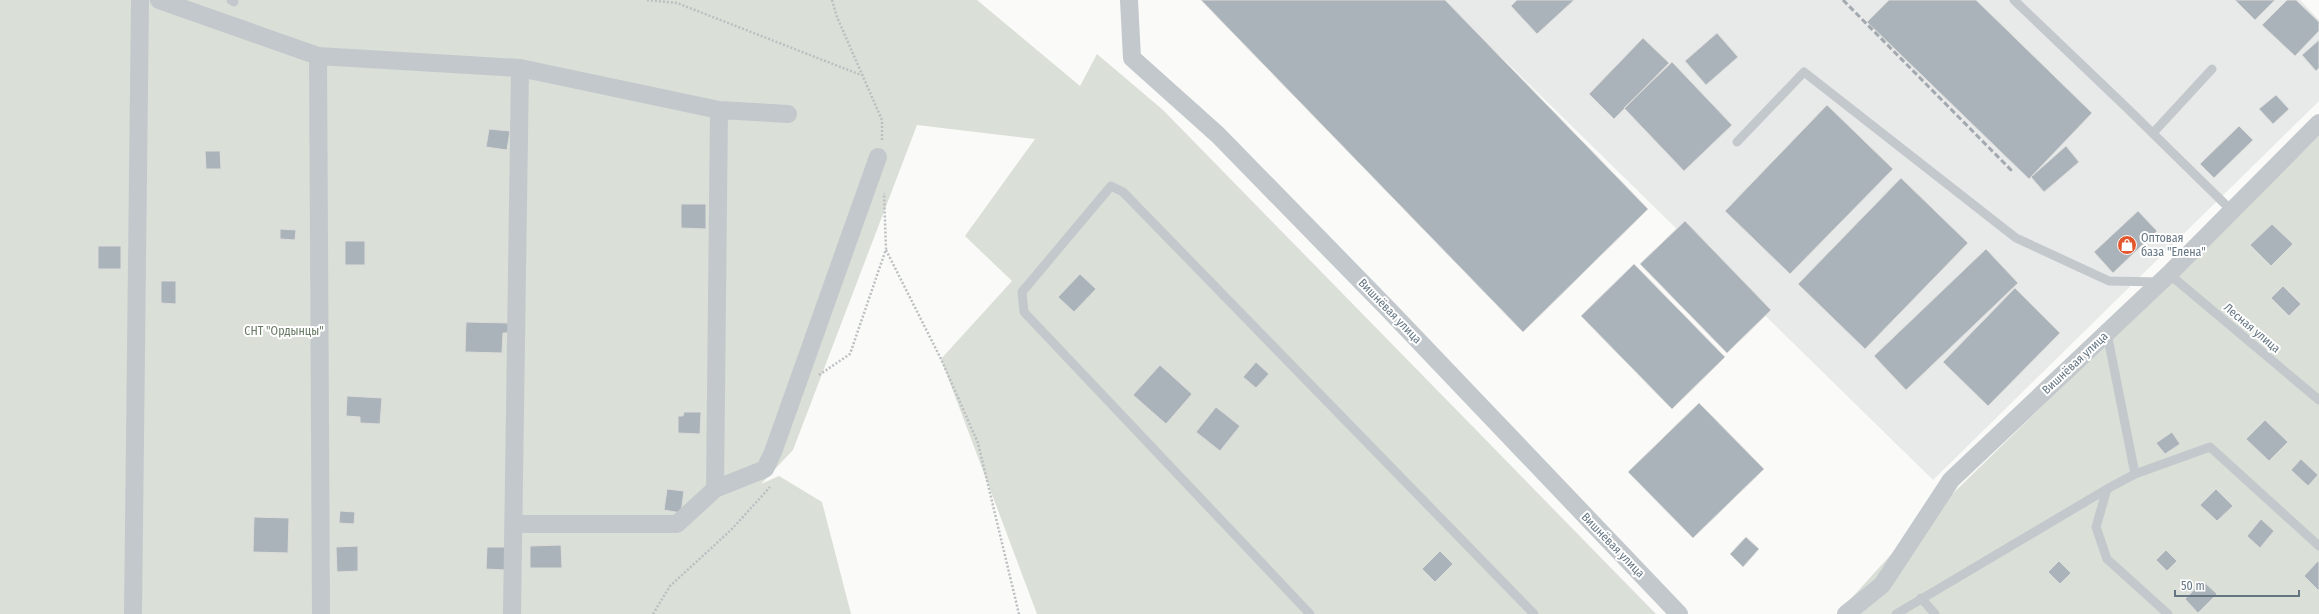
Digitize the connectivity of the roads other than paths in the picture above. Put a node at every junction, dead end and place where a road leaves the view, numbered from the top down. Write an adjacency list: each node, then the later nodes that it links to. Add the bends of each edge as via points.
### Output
1 (140, 0): 24 (street)
2 (159, 0): 5 (street)
3 (1128, 0): 29 (street, Вишнёвая улица, via 1132,58 1218,134 1388,308)
4 (2014, 0): 11 (lane)
5 (318, 56): 6 (street); 25 (street)
6 (520, 68): 8 (street); 21 (street)
7 (2212, 69): 11 (lane)
8 (719, 110): 9 (street); 19 (street)
9 (788, 114)
10 (2319, 123): 14 (street, Вишнёвая улица)
11 (2153, 133): 14 (lane)
12 (1737, 142): 15 (lane, via 1804,72 2016,238 2108,282)
13 (878, 157): 19 (street, via 765,469)
14 (2232, 211): 15 (street, Вишнёвая улица)
15 (2165, 278): 16 (street, Вишнёвая улица); 17 (lane, Лесная улица)
16 (2107, 333): 18 (lane); 30 (street, Вишнёвая улица, via 1951,480 1882,585)
17 (2319, 400)
18 (2135, 474): 20 (lane); 22 (lane, via 2210,447)
19 (715, 489): 21 (street, via 677,524)
20 (2107, 489): 23 (lane); 33 (lane, via 2096,527 2107,559)
21 (514, 524): 26 (street)
22 (2319, 546)
23 (1921, 598): 31 (lane); 32 (lane)
24 (133, 614)
25 (321, 614)
26 (512, 614)
27 (1310, 614): 28 (lane, via 1024,312 1022,292 1111,186 1123,192)
28 (1534, 614)
29 (1679, 614)
30 (1846, 614)
31 (1896, 614)
32 (1935, 614)
33 (2168, 614)

